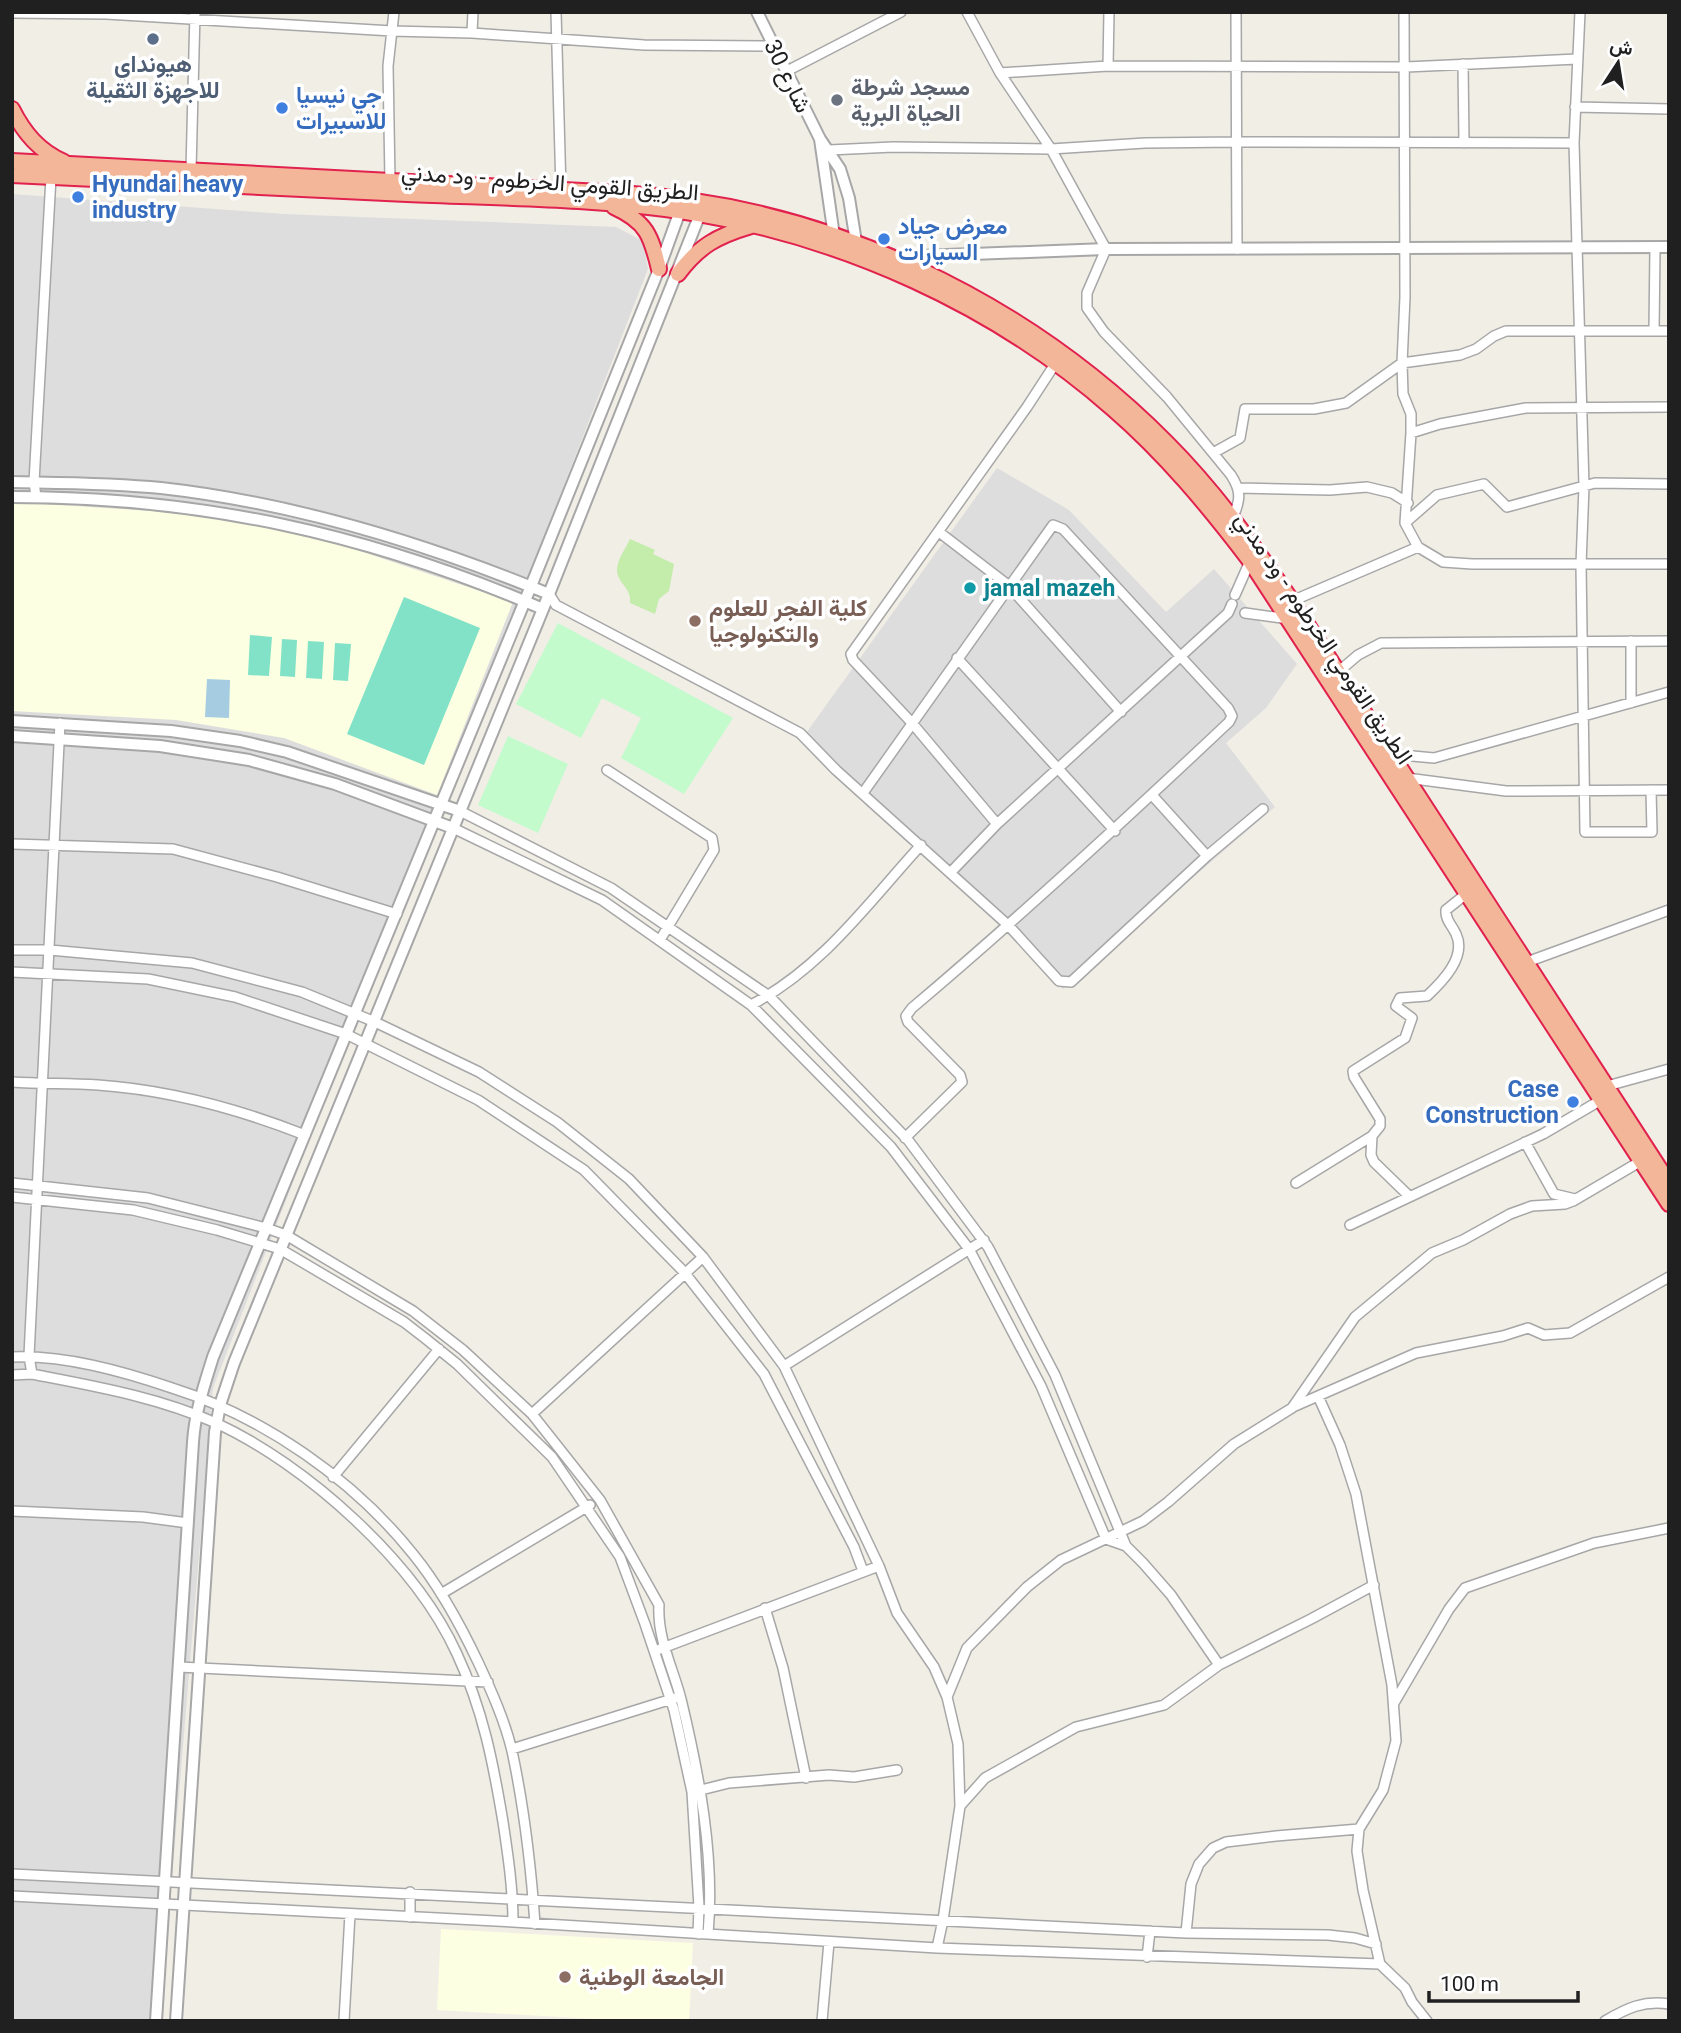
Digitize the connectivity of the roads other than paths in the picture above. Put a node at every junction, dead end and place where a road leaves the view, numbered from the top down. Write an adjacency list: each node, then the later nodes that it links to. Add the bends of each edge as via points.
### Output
1 (394, 12): 14 (street)
2 (473, 12): 15 (street)
3 (556, 12): 16 (street)
4 (757, 12): 17 (street, شارع 30)
5 (901, 12): 23 (street)
6 (967, 12): 24 (street)
7 (1109, 12): 21 (street)
8 (1236, 12): 20 (street)
9 (1405, 12): 22 (street)
10 (1580, 12): 18 (street)
11 (12, 13): 12 (street)
12 (106, 13): 13 (street)
13 (194, 16): 14 (street); 37 (street)
14 (392, 31): 15 (street); 40 (street, via 388,66)
15 (472, 33): 16 (street)
16 (557, 38): 17 (street, via 644,45); 41 (street)
17 (773, 46): 23 (street, شارع 30)
18 (1577, 59): 19 (street); 25 (street)
19 (1463, 64): 22 (street); 31 (street)
20 (1236, 65): 21 (street); 22 (street); 29 (street)
21 (1108, 66): 24 (street)
22 (1406, 67): 30 (street)
23 (787, 71): 28 (street, شارع 30)
24 (1000, 73): 33 (street)
25 (1575, 107): 27 (street); 32 (street)
26 (12, 109): 36 (highway, via 32,141)
27 (1669, 109)
28 (820, 139): 34 (street, شارع 30); 46 (street, شارع 30)
29 (1237, 142): 30 (street); 33 (street); 52 (street)
30 (1405, 142): 31 (street); 53 (street)
31 (1464, 143): 32 (street)
32 (1574, 143): 48 (street)
33 (1051, 149): 34 (street); 51 (street)
34 (829, 150): 47 (street, شارع 30, via 844,178)
35 (12, 161): 36 (highway, الطريق القومي الخرطوم - ود مدني)
36 (68, 164): 37 (highway, الطريق القومي الخرطوم - ود مدني)
37 (191, 170): 40 (highway, الطريق القومي الخرطوم - ود مدني)
38 (12, 175): 39 (highway, الطريق القومي الخرطوم - ود مدني)
39 (51, 177): 42 (highway, الطريق القومي الخرطوم - ود مدني); 67 (street)
40 (390, 181): 41 (highway, الطريق القومي الخرطوم - ود مدني)
41 (561, 190): 46 (highway, الطريق القومي الخرطوم - ود مدني, via 699,200)
42 (606, 204): 43 (highway, الطريق القومي الخرطوم - ود مدني); 55 (highway, via 629,214 646,230)
43 (680, 211): 44 (highway, الطريق القومي الخرطوم - ود مدني); 55 (street)
44 (700, 214): 45 (highway, الطريق القومي الخرطوم - ود مدني); 56 (street)
45 (751, 225): 56 (highway, via 710,242); 61 (highway, الطريق القومي الخرطوم - ود مدني, via 891,270 971,310)
46 (834, 236): 47 (highway, الطريق القومي الخرطوم - ود مدني)
47 (856, 243): 54 (highway, الطريق القومي الخرطوم - ود مدني)
48 (1576, 247): 49 (street); 53 (street); 57 (street)
49 (1655, 247): 50 (street); 58 (street)
50 (1669, 247)
51 (1106, 249): 52 (street); 54 (street); 65 (street, via 1087,293 1087,308)
52 (1237, 249): 53 (street)
53 (1405, 249): 60 (street)
54 (893, 257): 74 (highway, الطريق القومي الخرطوم - ود مدني, via 977,299 1063,353 1168,444)
55 (659, 269): 84 (street)
56 (678, 274): 85 (street)
57 (1580, 330): 58 (street); 60 (street, via 1506,331 1460,355); 62 (street)
58 (1654, 331): 59 (street)
59 (1669, 331)
60 (1402, 363): 64 (street); 65 (street, via 1346,403 1314,409 1245,409 1240,438)
61 (1055, 364): 76 (street); 78 (highway, الطريق القومي الخرطوم - ود مدني, via 1161,454)
62 (1582, 406): 63 (street); 64 (street, via 1508,410); 69 (street)
63 (1669, 407)
64 (1411, 433): 73 (street)
65 (1213, 453): 70 (street)
66 (12, 482): 67 (street)
67 (34, 482): 72 (street); 81 (street, via 162,489 270,505 366,529)
68 (1669, 484): 69 (street)
69 (1584, 486): 75 (street, via 1507,507 1484,484 1437,495); 80 (street)
70 (1239, 488): 73 (street, via 1367,487); 74 (street)
71 (12, 497): 72 (street)
72 (36, 497): 82 (street, via 229,514 325,533)
73 (1408, 503): 75 (street)
74 (1234, 518): 87 (highway, الطريق القومي الخرطوم - ود مدني)
75 (1405, 523): 77 (street)
76 (939, 531): 83 (street); 106 (street, via 851,654)
77 (1418, 547): 80 (street, via 1443,562); 87 (street)
78 (1250, 561): 89 (street); 91 (highway, الطريق القومي الخرطوم - ود مدني)
79 (1669, 564): 80 (street)
80 (1581, 565): 94 (street)
81 (484, 569): 82 (street); 84 (street)
82 (478, 582): 86 (street)
83 (1009, 585): 95 (street, via 1053,525 1063,529); 96 (street); 102 (street)
84 (531, 586): 85 (street); 86 (street)
85 (549, 594): 88 (street); 90 (street)
86 (524, 601): 90 (street); 97 (street)
87 (1293, 601): 98 (highway, الطريق القومي الخرطوم - ود مدني)
88 (556, 605): 90 (street); 116 (street, via 800,733)
89 (1235, 608): 91 (street); 95 (street)
90 (543, 609): 99 (street)
91 (1289, 619): 130 (highway, الطريق القومي الخرطوم - ود مدني)
92 (1631, 641): 93 (street); 94 (street); 101 (street)
93 (1669, 641)
94 (1581, 642): 98 (street, via 1381,643); 103 (street)
95 (1181, 656): 102 (street); 117 (street, via 1232,716)
96 (957, 658): 106 (street); 111 (street)
97 (496, 671): 99 (street); 118 (street)
98 (1338, 672): 109 (highway, الطريق القومي الخرطوم - ود مدني)
99 (514, 678): 120 (street)
100 (1669, 691): 101 (street)
101 (1631, 703): 103 (street)
102 (1121, 712): 111 (street)
103 (1584, 715): 109 (street, via 1434,758); 113 (street)
104 (12, 721): 105 (street)
105 (61, 723): 108 (street); 118 (street, via 171,731 254,744)
106 (912, 723): 116 (street); 122 (street)
107 (12, 736): 108 (street)
108 (59, 739): 121 (street, via 160,746 249,760); 126 (street)
109 (1391, 754): 112 (highway, الطريق القومي الخرطوم - ود مدني)
110 (607, 770): 134 (street, via 713,841 714,850)
111 (1056, 770): 122 (street); 124 (street)
112 (1407, 778): 113 (street, via 1506,791); 138 (highway, الطريق القومي الخرطوم - ود مدني)
113 (1585, 790): 114 (street); 114 (street, via 1585,832 1652,832)
114 (1651, 790): 115 (street)
115 (1669, 790)
116 (863, 793): 127 (street)
117 (1152, 794): 124 (street); 128 (street)
118 (442, 803): 120 (street); 121 (street)
119 (1263, 808): 128 (street)
120 (460, 811): 123 (street); 134 (street, via 611,888)
121 (435, 819): 123 (street); 132 (street)
122 (997, 824): 129 (street)
123 (453, 828): 135 (street, via 602,900); 144 (street)
124 (1115, 831): 133 (street)
125 (12, 844): 126 (street)
126 (54, 845): 132 (street, via 173,849); 137 (street)
127 (921, 845): 129 (street); 141 (street, via 839,938 805,971)
128 (1207, 856): 133 (street, via 1071,982 1059,981)
129 (951, 872): 133 (street)
130 (1466, 894): 151 (highway, الطريق القومي الخرطوم - ود مدني); 153 (street, via 1446,910 1459,947 1445,978 1427,996 1400,998 1396,1006 1412,1018 1405,1038 1353,1072 1380,1119)
131 (1669, 910): 138 (street)
132 (397, 914): 143 (street)
133 (1009, 926): 154 (street, via 906,1016 960,1074 962,1082)
134 (668, 927): 135 (street); 141 (street)
135 (660, 940): 142 (street)
136 (12, 950): 137 (street)
137 (50, 950): 140 (street); 143 (street, via 192,963 302,992)
138 (1527, 962): 150 (highway, الطريق القومي الخرطوم - ود مدني)
139 (12, 972): 140 (street)
140 (50, 972): 145 (street, via 148,979 236,997); 149 (street)
141 (769, 996): 142 (street); 154 (street)
142 (751, 1005): 172 (street, via 891,1147)
143 (355, 1013): 144 (street); 145 (street)
144 (375, 1022): 146 (street); 173 (street, via 479,1072 557,1122 629,1179)
145 (346, 1034): 146 (street); 152 (street)
146 (366, 1043): 168 (street); 174 (street, via 478,1100 584,1170)
147 (1669, 1069): 150 (street)
148 (12, 1082): 149 (street)
149 (43, 1084): 152 (street, via 96,1085 182,1098 248,1114); 160 (street)
150 (1607, 1086): 159 (highway, الطريق القومي الخرطوم - ود مدني)
151 (1601, 1100): 155 (street); 156 (highway, الطريق القومي الخرطوم - ود مدني)
152 (305, 1135): 167 (street)
153 (1372, 1136): 158 (street); 161 (street, via 1374,1162)
154 (905, 1138): 169 (street)
155 (1525, 1142): 161 (street); 164 (street, via 1554,1194)
156 (1641, 1161): 164 (street); 165 (highway, الطريق القومي الخرطوم - ود مدني)
157 (12, 1183): 160 (street)
158 (1296, 1183)
159 (1669, 1183)
160 (38, 1184): 163 (street); 167 (street, via 148,1198)
161 (1409, 1196): 166 (street)
162 (12, 1197): 163 (street)
163 (38, 1199): 170 (street, via 133,1210); 177 (street)
164 (1577, 1199): 187 (street, via 1510,1214 1432,1253 1355,1317)
165 (1669, 1205)
166 (1350, 1225)
167 (266, 1228): 168 (street); 170 (street)
168 (286, 1235): 171 (street); 189 (street, via 413,1311 463,1350)
169 (984, 1240): 172 (street); 182 (street)
170 (260, 1243): 171 (street); 185 (street)
171 (280, 1249): 176 (street, via 404,1322); 186 (street)
172 (969, 1249): 179 (street); 183 (street)
173 (703, 1257): 174 (street); 179 (street)
174 (684, 1272): 189 (street); 201 (street, via 764,1374)
175 (1669, 1277): 184 (street, via 1570,1333 1544,1335 1528,1328 1416,1353)
176 (439, 1349): 191 (street); 193 (street, via 552,1457)
177 (29, 1356): 178 (street); 180 (street); 185 (street, via 119,1372)
178 (12, 1357)
179 (784, 1366): 200 (street)
180 (32, 1374): 181 (street); 188 (street, via 156,1401)
181 (12, 1375)
182 (1055, 1375): 183 (street); 197 (street)
183 (1038, 1380): 198 (street)
184 (1318, 1396): 187 (street); 202 (street, via 1356,1494)
185 (200, 1397): 186 (street); 188 (street)
186 (219, 1405): 190 (street); 191 (street, via 288,1441)
187 (1292, 1408): 197 (street, via 1234,1444 1143,1521)
188 (195, 1415): 190 (street); 195 (street)
189 (532, 1415): 192 (street)
190 (216, 1423): 209 (street); 210 (street, via 281,1460 349,1514 395,1562 442,1625)
191 (333, 1477): 203 (street, via 412,1552)
192 (600, 1500): 193 (street); 205 (street, via 659,1605 658,1624)
193 (587, 1507): 203 (street); 206 (street, via 620,1557)
194 (12, 1511): 195 (street)
195 (188, 1522): 208 (street)
196 (1669, 1528): 214 (street, via 1594,1543 1465,1588 1448,1609)
197 (1121, 1531): 198 (street); 199 (street)
198 (1106, 1539): 199 (street); 212 (street, via 1061,1560 1027,1587 967,1648)
199 (1126, 1546): 207 (street, via 1171,1595)
200 (879, 1566): 201 (street); 212 (street, via 897,1613 934,1667)
201 (863, 1571): 204 (street)
202 (1374, 1585): 207 (street); 214 (street)
203 (441, 1594): 211 (street)
204 (765, 1608): 205 (street); 217 (street)
205 (665, 1648): 206 (street); 213 (street)
206 (655, 1651): 213 (street)
207 (1219, 1665): 219 (street, via 1164,1705 1076,1727 985,1778)
208 (178, 1667): 209 (street); 222 (street)
209 (200, 1669): 210 (street); 223 (street)
210 (469, 1682): 211 (street); 226 (street, via 492,1755)
211 (488, 1682): 215 (street)
212 (947, 1697): 219 (street, via 958,1744)
213 (675, 1698): 215 (street); 218 (street)
214 (1394, 1704): 220 (street, via 1396,1741 1382,1790)
215 (512, 1749): 227 (street)
216 (897, 1770): 217 (street)
217 (806, 1778): 218 (street, via 729,1783)
218 (697, 1791): 230 (street); 231 (street)
219 (960, 1806): 234 (street)
220 (1359, 1829): 238 (street, via 1226,1842 1213,1848 1199,1864 1191,1884); 242 (street, via 1357,1851)
221 (12, 1874): 222 (street)
222 (163, 1880): 223 (street); 228 (street)
223 (184, 1882): 224 (street); 229 (street)
224 (410, 1892): 226 (street); 233 (street)
225 (12, 1896): 228 (street)
226 (513, 1897): 227 (street); 235 (street)
227 (533, 1898): 230 (street); 236 (street)
228 (162, 1905): 229 (street); 248 (street)
229 (184, 1907): 232 (street); 249 (street)
230 (699, 1907): 231 (street); 239 (street)
231 (710, 1908): 234 (street); 240 (street)
232 (351, 1914): 233 (street); 250 (street)
233 (411, 1917): 235 (street)
234 (943, 1920): 237 (street); 243 (street)
235 (513, 1922): 236 (street)
236 (535, 1924): 239 (street)
237 (1150, 1931): 238 (street); 244 (street)
238 (1185, 1933): 242 (street, via 1328,1935)
239 (698, 1934): 240 (street)
240 (708, 1934): 241 (street)
241 (829, 1942): 243 (street); 251 (street)
242 (1376, 1944): 245 (street)
243 (937, 1948): 244 (street)
244 (1147, 1957): 245 (street)
245 (1380, 1964): 252 (street, via 1405,1988)
246 (1669, 2004): 247 (street, via 1634,2005)
247 (1610, 2019)
248 (156, 2021)
249 (176, 2021)
250 (344, 2021)
251 (822, 2021)
252 (1427, 2021)

